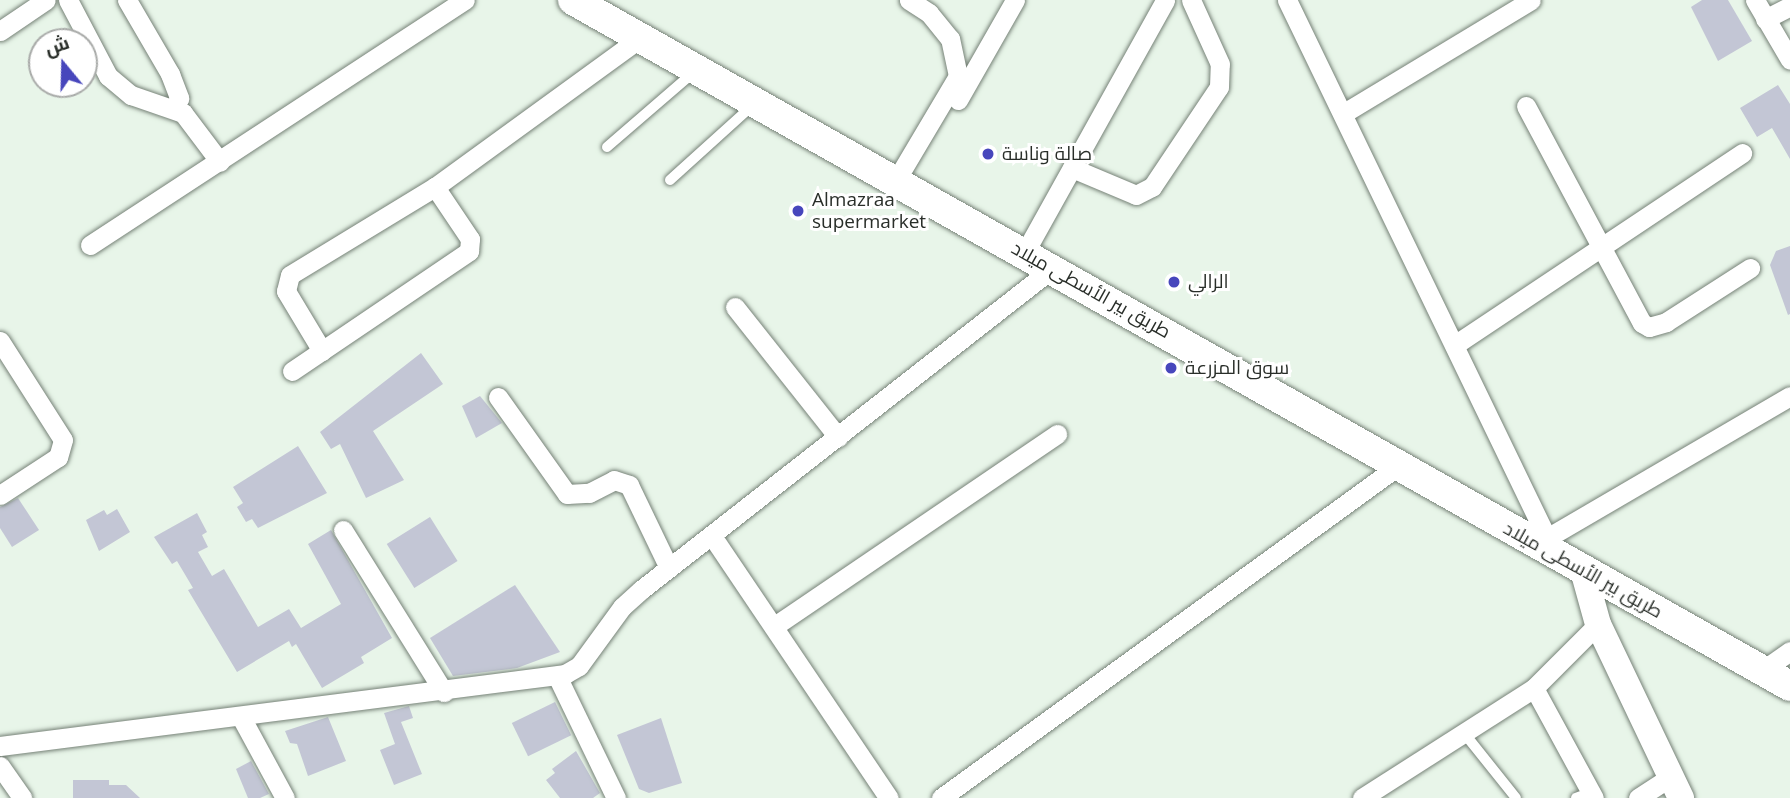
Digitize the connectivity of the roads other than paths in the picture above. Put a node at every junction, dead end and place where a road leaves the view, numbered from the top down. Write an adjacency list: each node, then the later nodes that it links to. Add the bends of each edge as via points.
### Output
1 (46, 0): 15 (street)
2 (68, 0): 21 (street, via 113,82 131,95)
3 (127, 0): 21 (street, via 170,74 179,98)
4 (465, 0): 26 (street)
5 (573, 0): 16 (main road, طريق بير الأسطى ميلاد)
6 (909, 0): 23 (street, via 941,26 958,57 958,76)
7 (1015, 0): 23 (street, via 945,123)
8 (1165, 0): 27 (street)
9 (1191, 0): 27 (street, via 1220,64 1219,87 1152,187 1136,195)
10 (1287, 0): 22 (street)
11 (1531, 0): 22 (street)
12 (1755, 0): 14 (street)
13 (1790, 6): 14 (street)
14 (1765, 19): 17 (street)
15 (0, 30)
16 (640, 38): 18 (main road, طريق بير الأسطى ميلاد); 30 (street)
17 (1790, 60)
18 (697, 70): 19 (main road, طريق بير الأسطى ميلاد); 24 (lane)
19 (755, 103): 28 (lane); 29 (main road, طريق بير الأسطى ميلاد)
20 (1526, 106): 32 (street)
21 (175, 108): 26 (street)
22 (1344, 113): 38 (street)
23 (919, 144): 29 (street)
24 (607, 147)
25 (1742, 153): 32 (street)
26 (220, 162): 31 (street)
27 (1072, 168): 33 (street)
28 (670, 180)
29 (895, 182): 33 (main road, طريق بير الأسطى ميلاد)
30 (435, 187): 39 (street, via 470,239 469,251); 39 (street, via 290,275 286,291)
31 (90, 245)
32 (1602, 247): 35 (street, via 1642,323 1649,327 1666,322); 38 (street)
33 (1025, 252): 34 (main road, طريق بير الأسطى ميلاد)
34 (1054, 267): 44 (street); 45 (main road, طريق بير الأسطى ميلاد)
35 (1750, 268)
36 (735, 307): 44 (street)
37 (0, 341): 46 (street, via 63,440 58,457)
38 (1456, 344): 49 (street)
39 (322, 351): 40 (street)
40 (292, 371)
41 (1790, 396): 49 (street)
42 (498, 397): 50 (street, via 567,494 589,493 614,480 629,485)
43 (1057, 435): 53 (street)
44 (838, 437): 48 (street)
45 (1398, 466): 49 (main road, طريق بير الأسطى ميلاد); 70 (street)
46 (0, 495)
47 (343, 530): 59 (street)
48 (712, 536): 50 (street); 53 (street)
49 (1546, 544): 51 (main road, طريق بير الأسطى ميلاد)
50 (668, 568): 56 (street, via 622,607 579,666)
51 (1583, 570): 52 (main road); 55 (main road, طريق بير الأسطى ميلاد)
52 (1598, 624): 58 (street); 64 (main road)
53 (776, 625): 69 (street)
54 (1790, 651): 55 (street)
55 (1763, 670): 57 (main road, طريق بير الأسطى ميلاد)
56 (557, 676): 59 (street); 68 (street)
57 (1790, 686)
58 (1534, 688): 61 (street); 65 (street)
59 (444, 692): 60 (street)
60 (241, 717): 62 (street); 67 (street)
61 (1463, 732): 71 (street); 72 (lane)
62 (0, 747)
63 (0, 765): 66 (street)
64 (1675, 788): 73 (street)
65 (1584, 797)
66 (22, 798)
67 (285, 798)
68 (616, 798)
69 (889, 798)
70 (940, 798)
71 (1362, 798)
72 (1516, 798)
73 (1638, 798)

